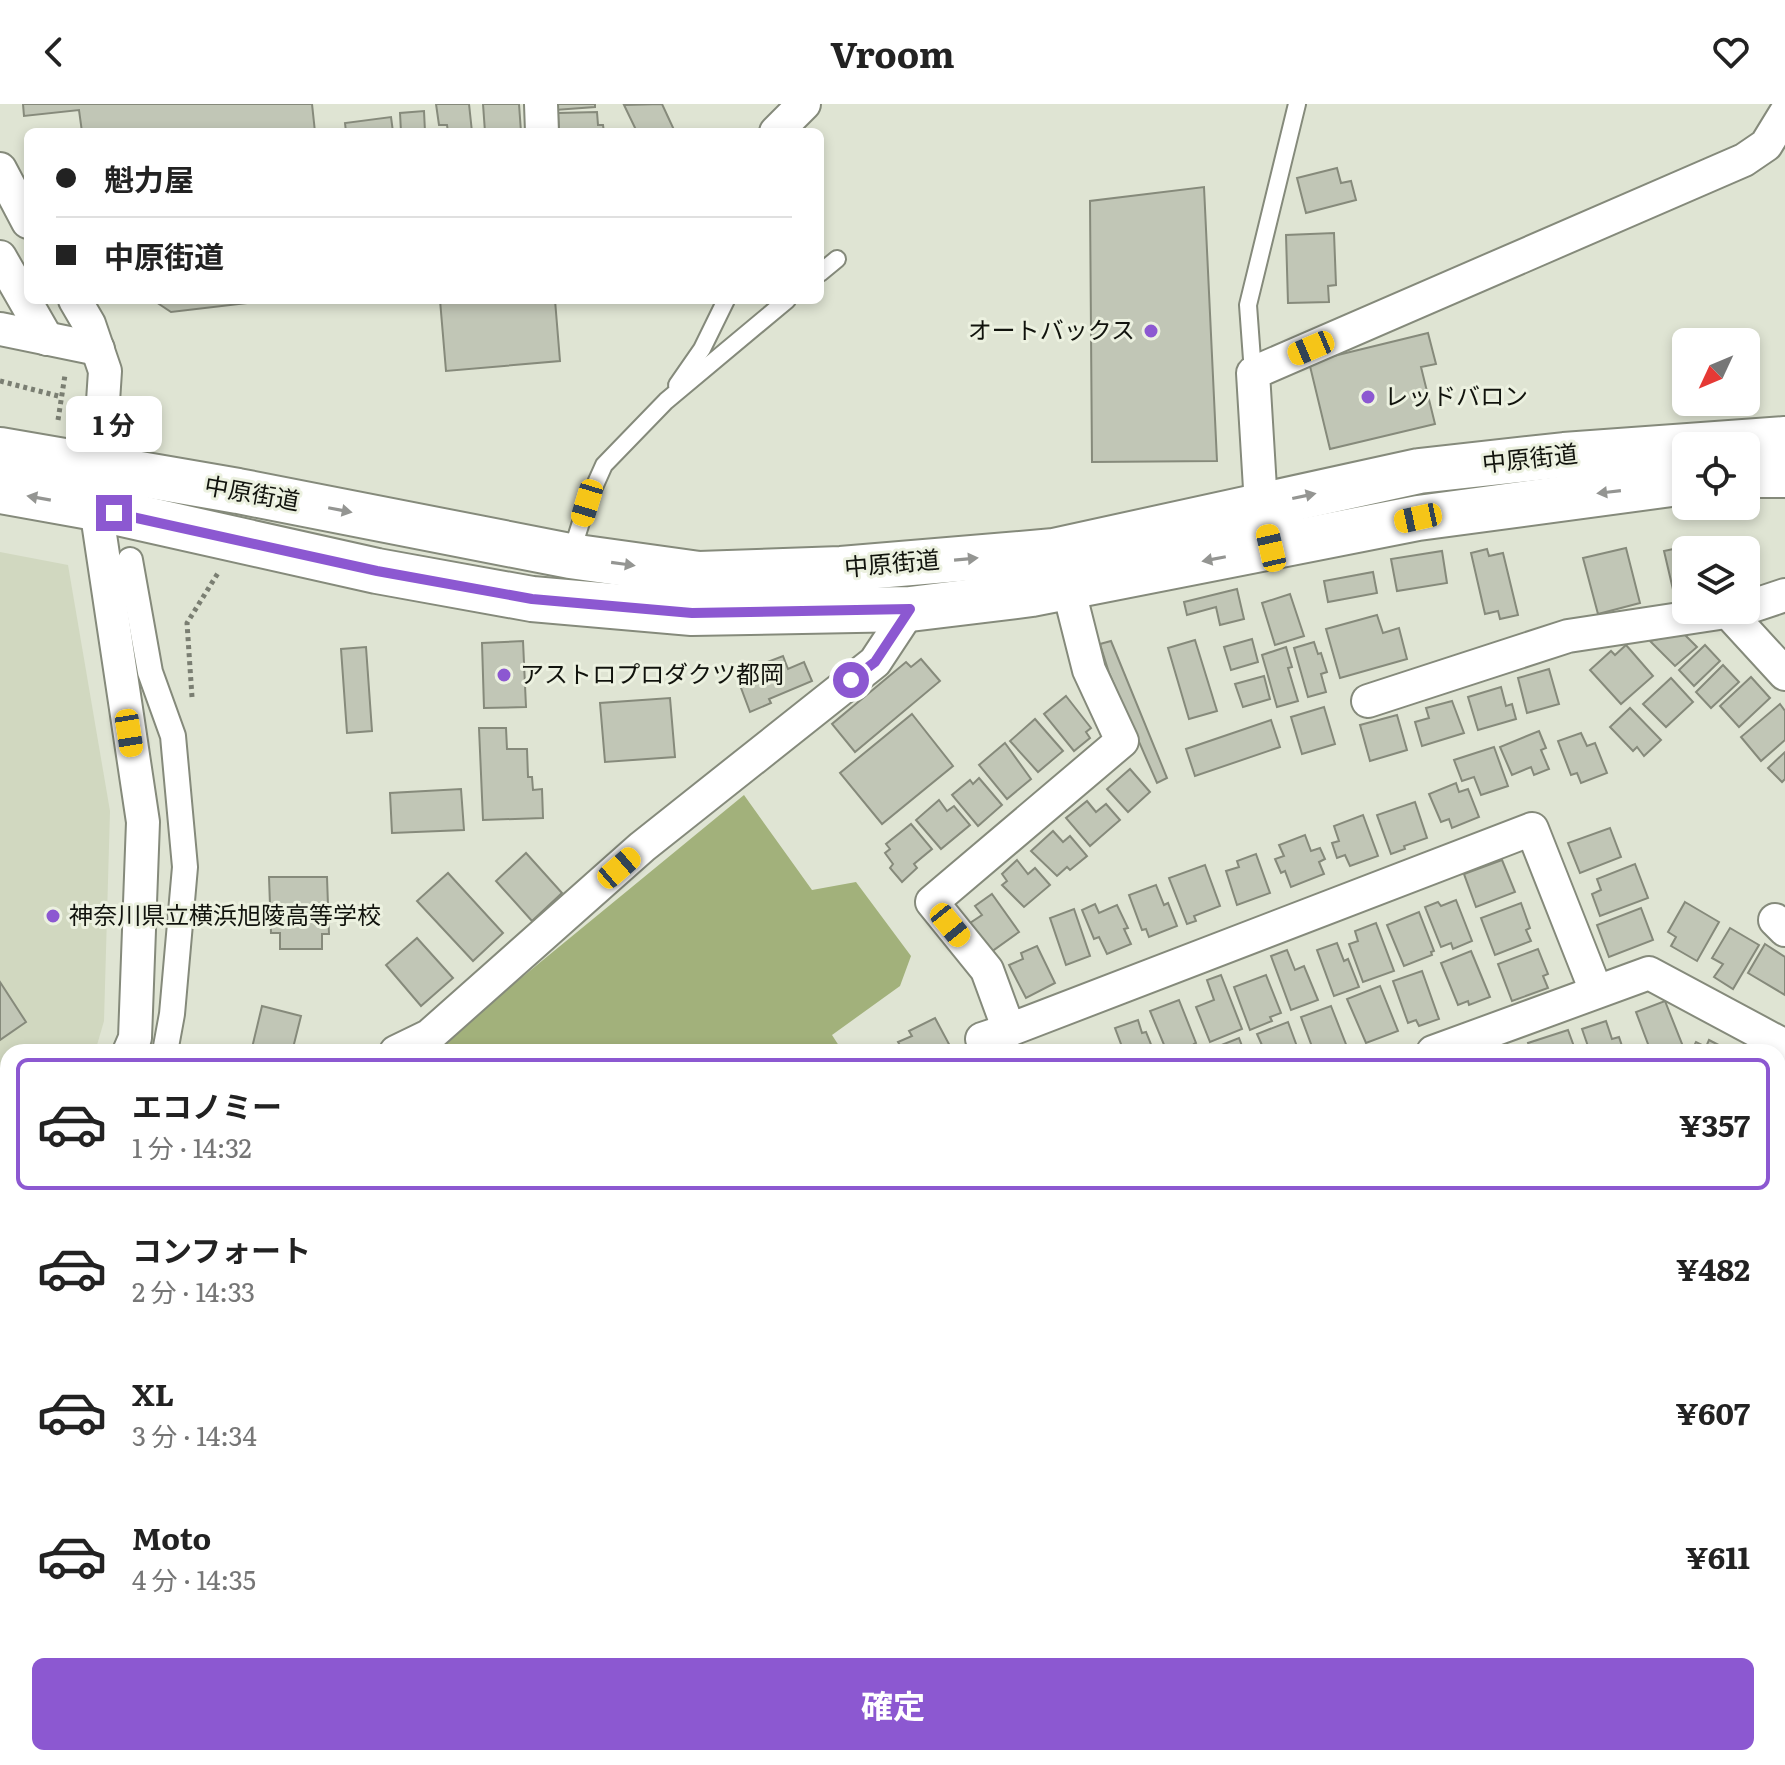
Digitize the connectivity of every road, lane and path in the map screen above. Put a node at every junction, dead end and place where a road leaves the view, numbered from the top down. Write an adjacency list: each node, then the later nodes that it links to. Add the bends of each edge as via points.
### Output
1 (541, 104): 5 (street)
2 (804, 104): 6 (street)
3 (1297, 104): 19 (lane, via 1248,305)
4 (1785, 114): 19 (street, via 1766,145 1744,160)
5 (542, 128)
6 (780, 128)
7 (0, 169): 8 (street)
8 (24, 214)
9 (0, 257): 12 (street)
10 (837, 259): 11 (lane)
11 (824, 270)
12 (24, 286)
13 (39, 304): 18 (street)
14 (77, 304): 18 (street, via 89,324)
15 (724, 304): 22 (lane, via 702,349)
16 (782, 304): 22 (lane)
17 (0, 329): 18 (street)
18 (71, 343): 21 (path); 30 (street, via 105,371)
19 (1253, 373): 31 (street)
20 (0, 381): 21 (path)
21 (62, 397): 25 (path)
22 (666, 401): 33 (lane, via 604,465)
23 (1785, 439): 31 (main road, 中原街道, one-way to 23, via 1419,471)
24 (0, 450): 25 (main road, 中原街道)
25 (53, 459): 30 (main road, 中原街道)
26 (1760, 475): 27 (main road)
27 (1785, 475)
28 (1672, 484): 32 (main road, 中原街道, one-way to 32, via 1418,518)
29 (0, 491): 30 (main road, 中原街道, one-way to 29)
30 (115, 504): 33 (main road, 中原街道, one-way to 33, via 181,481); 37 (main road, 中原街道, via 194,532 532,599 692,613); 44 (street, via 143,822); 45 (street, via 150,672 173,736 185,867)
31 (1261, 505): 32 (street); 33 (main road, 中原街道, one-way to 31, via 699,574 841,569 1054,551)
32 (1271, 548): 34 (main road, 中原街道, one-way to 34)
33 (570, 556)
34 (1068, 587): 37 (main road, 中原街道); 43 (street, via 1089,670 1122,741 932,902 987,970)
35 (1785, 595): 36 (street)
36 (1760, 603)
37 (910, 609): 46 (street, via 875,662 642,847 429,1036)
38 (1672, 620): 41 (street, via 1568,636)
39 (1748, 624): 40 (street)
40 (1785, 674)
41 (1368, 701)
42 (1596, 991): 43 (street, via 1532,829); 47 (street); 48 (street, via 1649,973)
43 (999, 1041)
44 (132, 1044)
45 (166, 1044)
46 (412, 1044)
47 (1454, 1044)
48 (1781, 1044)

